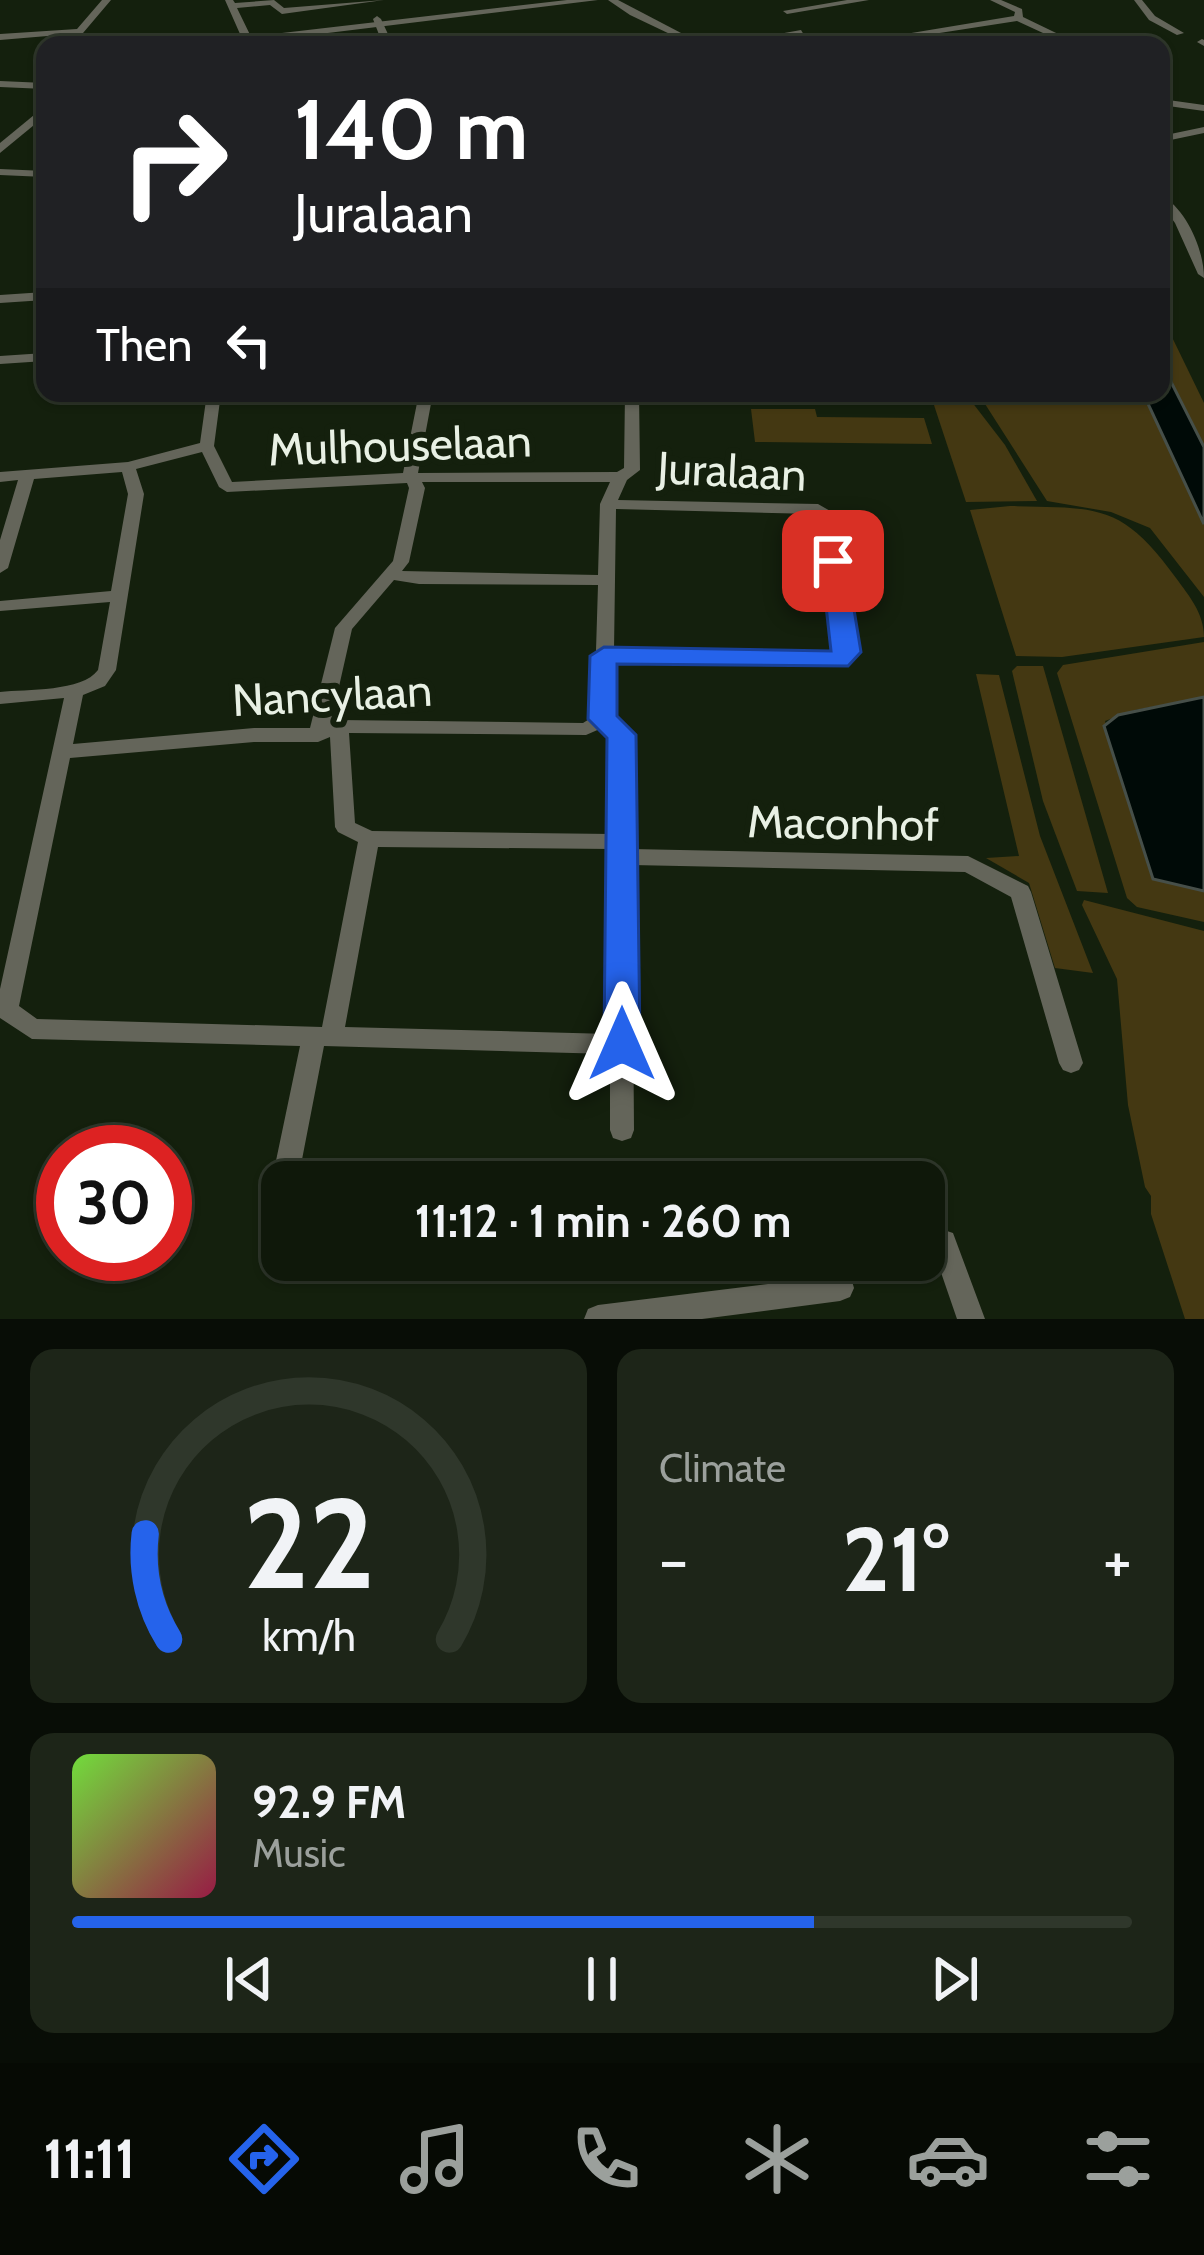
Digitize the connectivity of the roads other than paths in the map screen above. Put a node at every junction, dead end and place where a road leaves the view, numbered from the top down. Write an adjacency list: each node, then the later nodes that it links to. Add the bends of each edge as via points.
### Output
1 (107, 0): 20 (street, via 80,31)
2 (380, 0): 9 (street, via 282,11 272,2)
3 (551, 0): 11 (street)
4 (593, 0): 11 (street)
5 (612, 0): 16 (street)
6 (865, 0): 17 (street, via 782,9 776,19)
7 (994, 0): 10 (street, via 1019,11)
8 (1138, 0): 12 (street)
9 (230, 3): 13 (street)
10 (1018, 18): 18 (street); 19 (street)
11 (379, 22): 14 (street); 15 (street)
12 (1180, 32)
13 (244, 36)
14 (276, 36)
15 (384, 36)
16 (685, 36)
17 (806, 36)
18 (902, 36)
19 (1057, 36)
20 (0, 37)
21 (0, 84): 22 (street)
22 (36, 86)
23 (36, 103): 28 (street)
24 (1170, 103): 25 (street)
25 (1204, 108)
26 (36, 118): 30 (street)
27 (1204, 130): 29 (street)
28 (0, 134)
29 (1170, 137)
30 (0, 149)
31 (0, 172): 32 (street)
32 (36, 174)
33 (1170, 208): 34 (street)
34 (1204, 274)
35 (36, 296): 36 (street)
36 (0, 298)
37 (36, 358): 38 (street)
38 (0, 360)
39 (213, 402): 42 (street)
40 (424, 402): 47 (street, via 410,470)
41 (632, 402): 46 (street, via 632,470)
42 (207, 446): 43 (street); 47 (street, Mulhouselaan, via 227,487)
43 (128, 467): 44 (street); 52 (street, via 136,494)
44 (27, 475): 45 (street); 49 (street)
45 (0, 477)
46 (620, 477): 47 (street, Mulhouselaan); 48 (street)
47 (415, 479): 50 (street)
48 (608, 504): 51 (street); 54 (street, Juralaan, via 818,509 826,515 848,652 838,660)
49 (0, 568)
50 (392, 575): 51 (street); 58 (street, via 344,628)
51 (604, 580): 54 (street)
52 (119, 596): 53 (street); 55 (street, via 106,670 99,682)
53 (0, 606)
54 (604, 656): 57 (street)
55 (75, 691): 56 (street); 59 (street)
56 (0, 698)
57 (603, 719): 58 (street, Nancylaan, via 586,729); 61 (street, via 622,735)
58 (328, 731): 59 (street, Nancylaan); 60 (street, via 345,826)
59 (63, 752): 62 (street, via 7,1010 32,1029)
60 (369, 839): 61 (street, Maconhof); 62 (street)
61 (622, 850): 63 (street); 64 (street, Maconhof, via 968,864 1020,892)
62 (322, 1037): 63 (street); 66 (street)
63 (622, 1044): 65 (street)
64 (1071, 1063)
65 (622, 1130)
66 (290, 1161)
67 (945, 1245): 70 (street)
68 (838, 1281): 69 (street, via 840,1288)
69 (598, 1319)
70 (971, 1319)

